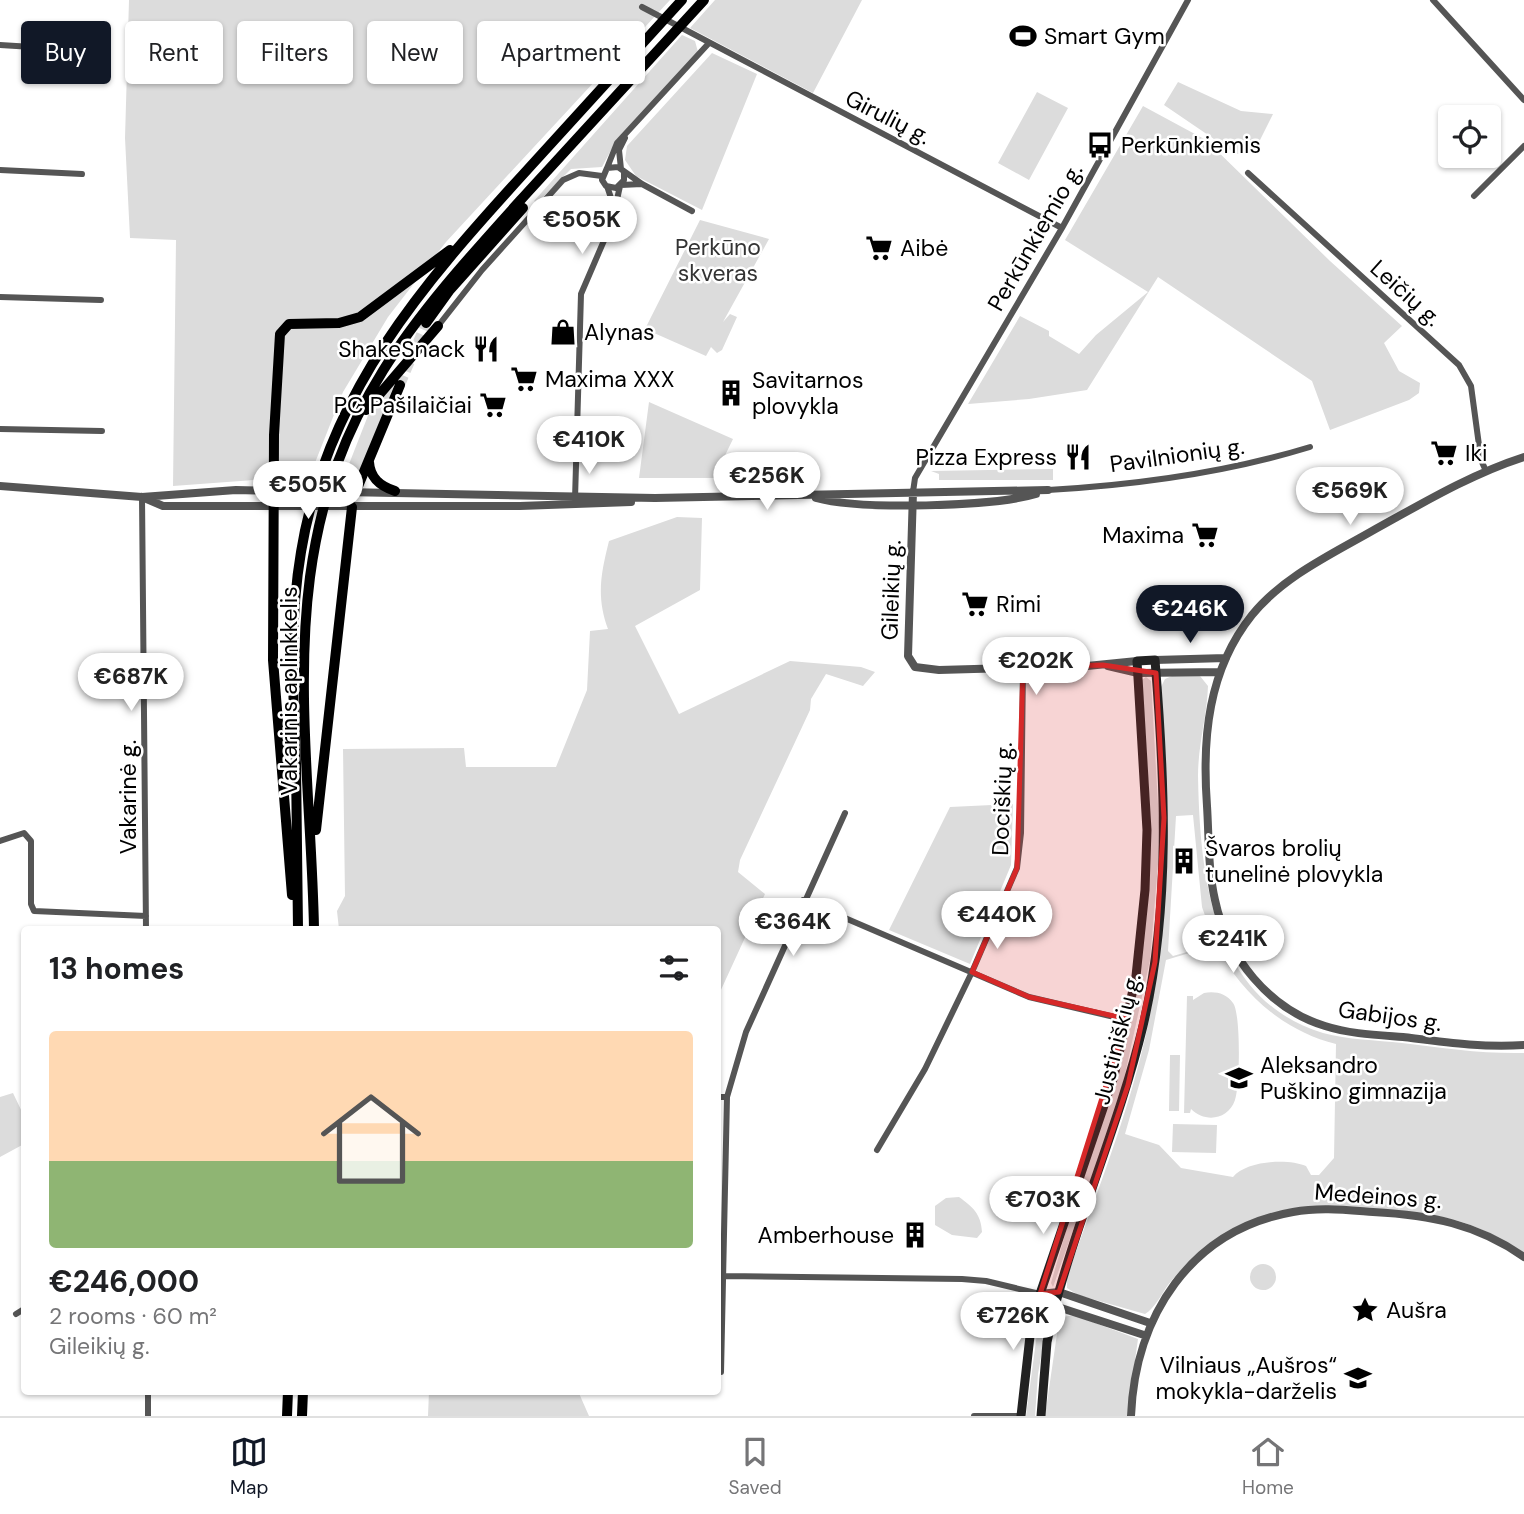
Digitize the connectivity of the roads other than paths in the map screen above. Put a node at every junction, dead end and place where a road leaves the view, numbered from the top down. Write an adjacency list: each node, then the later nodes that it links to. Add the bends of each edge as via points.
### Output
1 (681, 0): 26 (highway, Vakarinis aplinkkelis)
2 (704, 0): 10 (highway, Vakarinis aplinkkelis)
3 (1188, 0): 25 (street, Perkūnkiemio g.)
4 (1433, 0): 9 (street)
5 (642, 7): 6 (street, Girulių g.)
6 (709, 43): 11 (street); 25 (street, Girulių g.)
7 (0, 45): 8 (street)
8 (21, 46)
9 (1524, 100)
10 (583, 131): 29 (highway, via 561,164 449,291); 31 (highway, Vakarinis aplinkkelis, via 424,309 384,366)
11 (626, 136): 13 (street, via 614,148); 15 (street, via 619,150)
12 (1524, 146): 22 (street)
13 (607, 167): 15 (street); 18 (street)
14 (0, 170): 17 (street)
15 (622, 171): 19 (street); 21 (street)
16 (1248, 173): 37 (street, Leičių g., via 1459,365 1471,386)
17 (82, 174)
18 (602, 176): 20 (street); 29 (street, via 579,173 563,180)
19 (642, 184): 21 (street); 24 (street)
20 (606, 186): 21 (street); 23 (street)
21 (620, 186): 23 (street)
22 (1474, 196)
23 (615, 211): 46 (street, via 581,294)
24 (692, 211)
25 (1062, 228): 43 (street, Perkūnkiemio g., via 915,478)
26 (466, 237): 39 (highway, via 360,317 282,328); 64 (highway, Vakarinis aplinkkelis, via 370,363 332,440 312,503 301,550 294,620)
27 (0, 298): 28 (street)
28 (101, 300)
29 (432, 325): 31 (highway)
30 (400, 385): 36 (highway)
31 (363, 409): 60 (highway, Vakarinis aplinkkelis, via 349,435 321,519 307,620)
32 (0, 429): 33 (street)
33 (102, 431)
34 (1310, 447): 40 (street, Pavilnionių g., via 1253,464 1178,478)
35 (1524, 457): 37 (street, Gabijos g.)
36 (369, 461): 41 (highway); 42 (highway, via 374,478)
37 (1486, 471): 50 (street, Gabijos g., via 1294,576 1252,616)
38 (0, 485): 44 (street)
39 (274, 490): 41 (street, Pavilnionių g.); 44 (street, Pavilnionių g.); 48 (highway)
40 (1048, 490): 43 (street, Pavilnionių g.); 47 (street, Pavilnionių g., via 995,502)
41 (356, 491): 42 (street, Pavilnionių g.); 49 (street)
42 (394, 491): 46 (street, Pavilnionių g.)
43 (913, 492): 45 (street, Pavilnionių g.); 47 (street, Gileikių g.)
44 (142, 497): 48 (street, Pavilnionių g., via 163,506); 62 (street, Vakarinė g.)
45 (813, 498): 46 (street, Pavilnionių g.); 47 (street, Pavilnionių g.)
46 (575, 501): 49 (street, Pavilnionių g.)
47 (913, 503): 54 (street, Gileikių g., via 911,663 921,670)
48 (274, 507): 49 (street, Pavilnionių g.); 64 (highway, via 275,707)
49 (347, 507): 60 (highway)
50 (1226, 658): 51 (street, Gileikių g.); 55 (street, Gabijos g.)
51 (1155, 660): 52 (main road, Gileikių g.); 57 (main road, Justiniškių g.)
52 (1137, 661): 53 (street, Gileikių g.); 56 (main road, Justiniškių g.)
53 (1103, 665): 54 (street, Gileikių g.); 56 (street, Gileikių g.)
54 (1023, 667): 66 (street, Dociškių g., via 1017,868)
55 (1220, 672): 57 (street, Gileikių g.); 68 (street, Gabijos g., via 1207,723 1205,764 1213,891 1225,931 1254,978 1279,1003 1327,1027 1458,1044)
56 (1138, 673): 57 (street, Gileikių g.); 67 (main road, Justiniškių g., via 1147,842 1139,953)
57 (1156, 673): 75 (main road, Justiniškių g., via 1164,818 1155,962 1128,1085)
58 (845, 813): 61 (street)
59 (0, 841): 62 (street, via 24,833 31,841 34,911)
60 (313, 847): 65 (highway, Vakarinis aplinkkelis)
61 (803, 900): 66 (street); 70 (street, via 746,1032)
62 (146, 916): 63 (street, Vakarinė g.)
63 (146, 926)
64 (298, 926)
65 (314, 926)
66 (972, 972): 67 (street, via 1029,997); 71 (street, Dociškių g., via 918,1083)
67 (1127, 1020): 76 (main road, Justiniškių g., via 1114,1076)
68 (1524, 1045)
69 (721, 1097): 70 (street)
70 (727, 1097): 72 (street)
71 (877, 1150)
72 (721, 1195): 74 (street)
73 (1524, 1257): 80 (street, Medeinos g., via 1495,1238 1448,1220 1330,1209 1292,1212 1241,1230 1202,1256 1174,1285)
74 (724, 1276): 76 (street, via 962,1279); 82 (street)
75 (1059, 1292): 76 (street); 77 (main road, Justiniškių g.); 80 (street)
76 (1040, 1294): 77 (street); 90 (main road, Justiniškių g.)
77 (1055, 1306): 81 (street); 91 (main road, Justiniškių g.)
78 (21, 1311): 79 (street)
79 (16, 1314)
80 (1150, 1323): 81 (street, Medeinos g.)
81 (1144, 1335): 92 (street, Medeinos g.)
82 (721, 1372)
83 (148, 1395): 86 (street)
84 (288, 1395): 87 (highway)
85 (303, 1395): 88 (highway)
86 (148, 1416)
87 (287, 1416)
88 (302, 1416)
89 (974, 1416): 90 (street)
90 (1021, 1416)
91 (1041, 1416)
92 (1132, 1416)

